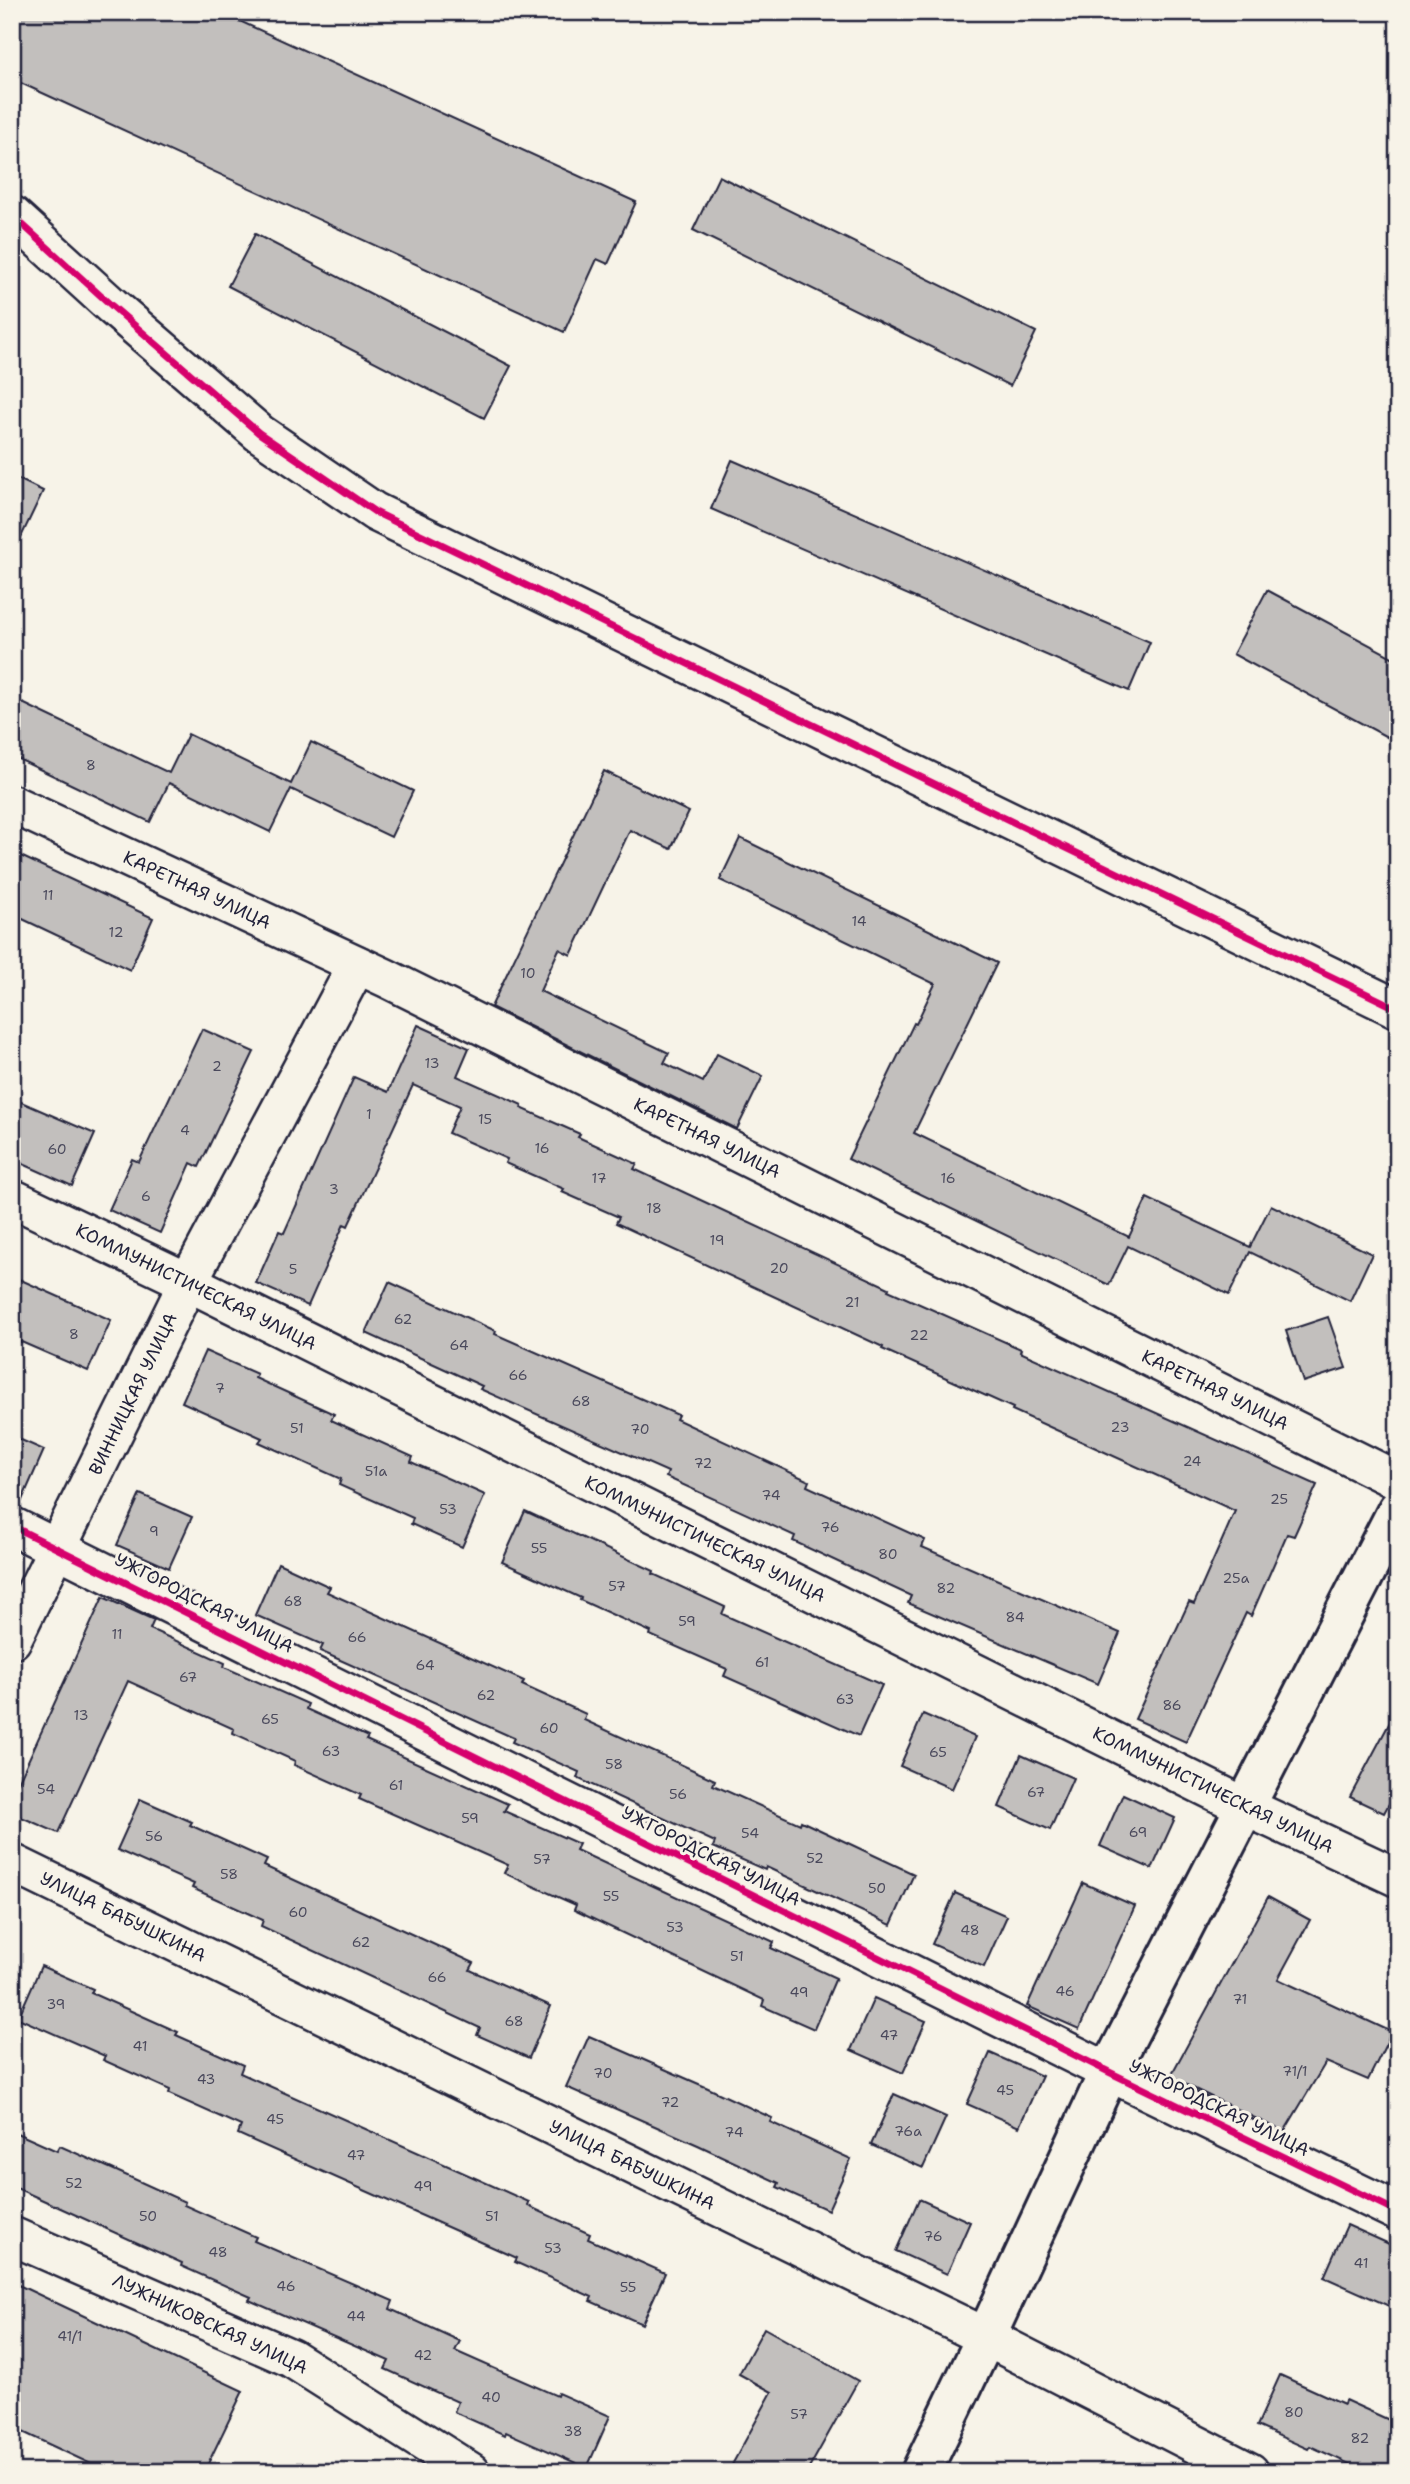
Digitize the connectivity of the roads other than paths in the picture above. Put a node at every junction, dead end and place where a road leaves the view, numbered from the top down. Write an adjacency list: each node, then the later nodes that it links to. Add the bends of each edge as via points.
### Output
1 (12, 215): 4 (street, via 259,433 375,512)
2 (12, 804): 3 (street, КАРЕТНАЯ УЛИЦА)
3 (357, 965): 6 (street, ВИННИЦКАЯ УЛИЦА); 7 (street, КАРЕТНАЯ УЛИЦА)
4 (1398, 1009)
5 (12, 1198): 6 (street, КОММУНИСТИЧЕСКАЯ УЛИЦА)
6 (188, 1282): 10 (street, ВИННИЦКАЯ УЛИЦА); 12 (street, КОММУНИСТИЧЕСКАЯ УЛИЦА)
7 (1398, 1481)
8 (1398, 1509): 12 (main road)
9 (12, 1526): 10 (street, УЖГОРОДСКАЯ УЛИЦА)
10 (56, 1547): 11 (street, ВИННИЦКАЯ УЛИЦА); 15 (street, УЖГОРОДСКАЯ УЛИЦА)
11 (12, 1640)
12 (1246, 1807): 14 (street, КОММУНИСТИЧЕСКАЯ УЛИЦА); 15 (main road)
13 (12, 1863): 18 (street, УЛИЦА БАБУШКИНА)
14 (1398, 1878)
15 (1108, 2072): 16 (street, УЖГОРОДСКАЯ УЛИЦА); 18 (main road)
16 (1398, 2211)
17 (12, 2236): 19 (street, ЛУЖНИКОВСКАЯ УЛИЦА, via 291,2358)
18 (986, 2337): 20 (main road); 21 (street, УЛИЦА БАБУШКИНА)
19 (471, 2472)
20 (921, 2472)
21 (1250, 2472)

